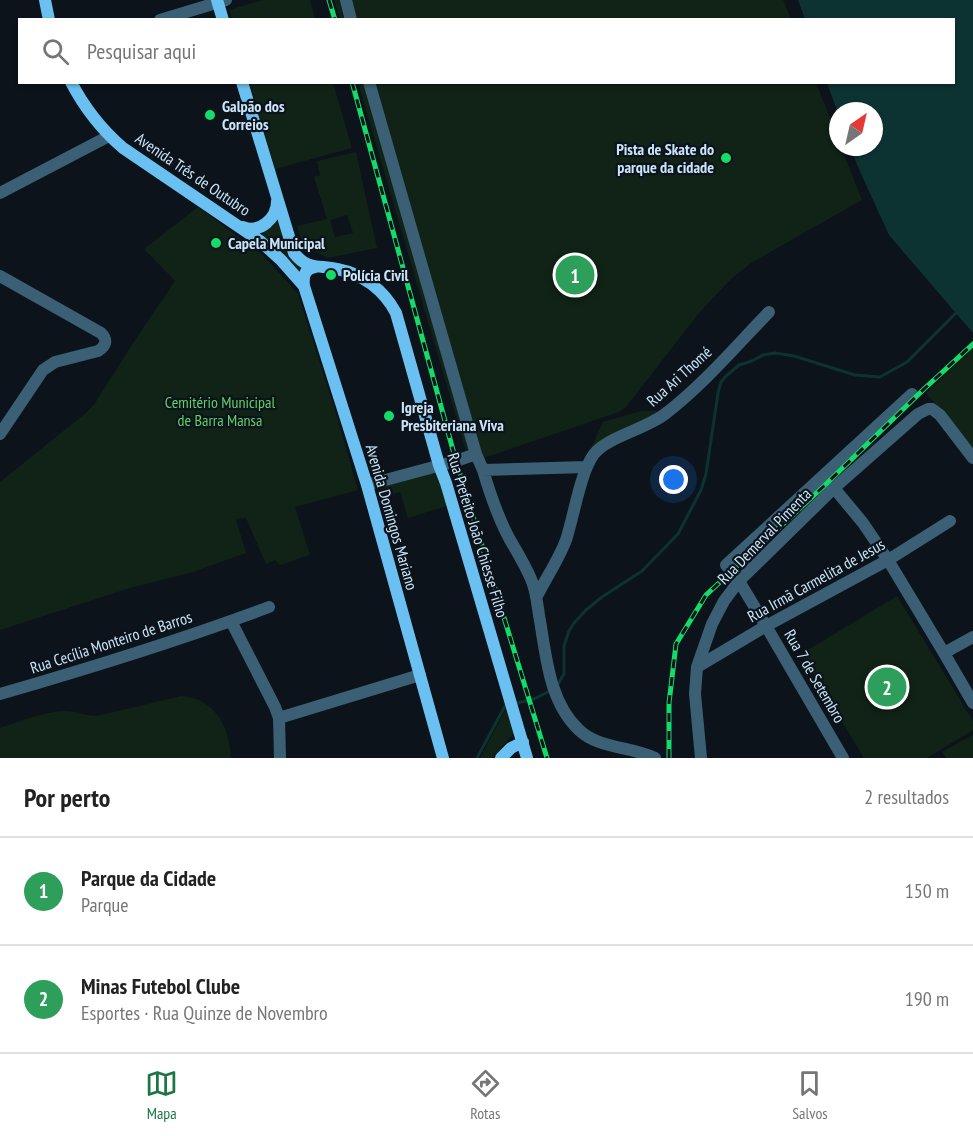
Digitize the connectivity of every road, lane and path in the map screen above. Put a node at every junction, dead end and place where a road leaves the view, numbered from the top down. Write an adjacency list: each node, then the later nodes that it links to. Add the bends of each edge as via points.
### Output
1 (45, 0): 4 (main road)
2 (346, 0): 7 (street)
3 (220, 1): 5 (street); 6 (main road)
4 (49, 18)
5 (166, 18)
6 (223, 18)
7 (350, 18)
8 (72, 84): 11 (main road, Avenida Três de Outubro)
9 (243, 84): 13 (main road)
10 (370, 84): 21 (street)
11 (109, 135): 12 (street); 14 (main road, Avenida Três de Outubro)
12 (0, 194)
13 (278, 204): 14 (main road, via 261,227 251,230); 15 (main road, via 294,253)
14 (239, 226): 17 (main road, Avenida Três de Outubro, via 270,249)
15 (315, 267): 17 (main road, via 305,273); 23 (main road, Rua Prefeito João Chiesse Filho, via 359,276 389,301 396,313)
16 (0, 276): 20 (street, via 101,333 106,340 98,351 48,365)
17 (304, 286): 26 (main road, Avenida Domingos Mariano)
18 (770, 312): 24 (street, Rua Ari Thomé, via 683,399 646,426 604,444)
19 (912, 394): 30 (street, Rua 7 de Setembro, via 726,565)
20 (0, 434)
21 (476, 454): 23 (street); 25 (street)
22 (973, 458): 27 (street, Rua Demerval Pimenta, via 940,415 932,409 924,410)
23 (439, 465): 26 (street); 42 (main road, Rua Prefeito João Chiesse Filho)
24 (586, 468): 25 (street); 31 (street, via 565,542)
25 (483, 470): 31 (street, via 497,513)
26 (367, 485): 38 (main road, Avenida Domingos Mariano)
27 (834, 488): 29 (street); 30 (street, Rua Demerval Pimenta)
28 (950, 521): 29 (street, Rua Irmã Carmelita de Jesus)
29 (888, 560): 34 (street, Rua Irmã Carmelita de Jesus); 36 (street)
30 (739, 581): 34 (street, Rua 7 de Setembro); 37 (street, Rua Demerval Pimenta, via 712,624)
31 (537, 596): 47 (street, via 554,689 570,720 593,740)
32 (269, 607): 33 (street, Rua Cecília Monteiro de Barros)
33 (231, 621): 39 (street, Rua Cecília Monteiro de Barros); 41 (street)
34 (766, 626): 37 (street, Rua Irmã Carmelita de Jesus); 49 (street, Rua 7 de Setembro)
35 (973, 637): 36 (street)
36 (944, 652): 40 (street)
37 (697, 667): 48 (street, Rua Demerval Pimenta, via 695,694)
38 (420, 675): 41 (street); 44 (main road, Avenida Domingos Mariano)
39 (0, 694)
40 (973, 704)
41 (279, 718): 43 (street)
42 (523, 742): 45 (main road); 46 (main road, Rua Prefeito João Chiesse Filho)
43 (280, 758)
44 (443, 758)
45 (501, 758)
46 (527, 758)
47 (655, 758)
48 (701, 758)
49 (843, 758)

